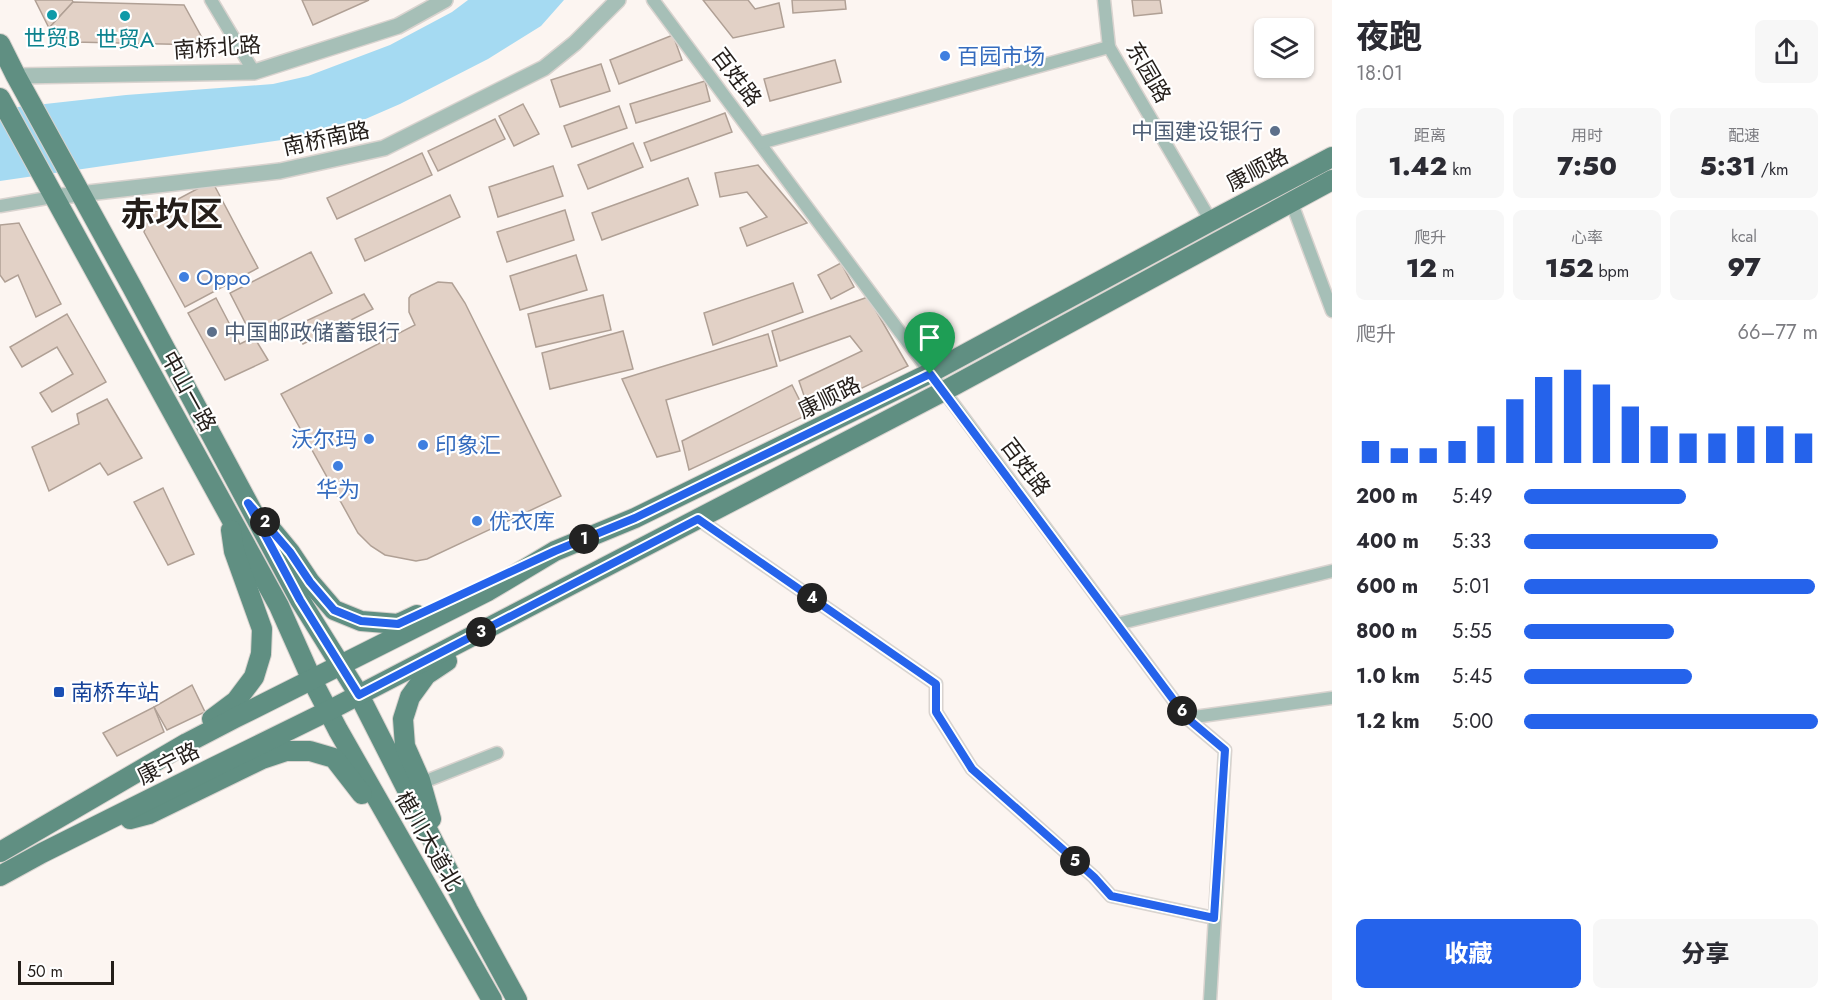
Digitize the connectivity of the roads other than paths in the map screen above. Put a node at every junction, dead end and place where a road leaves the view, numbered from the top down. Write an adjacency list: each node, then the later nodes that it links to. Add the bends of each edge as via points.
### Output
1 (211, 0): 8 (street)
2 (445, 0): 8 (street, 南桥北路, via 398,26)
3 (618, 0): 14 (street, 南桥南路, via 544,68 384,148 280,171)
4 (653, 0): 11 (street, 百姓路)
5 (1104, 0): 7 (street, 东园路)
6 (0, 44): 9 (main road)
7 (1109, 47): 11 (street); 18 (street, 东园路)
8 (254, 72): 9 (street, 南桥北路)
9 (16, 76): 14 (main road)
10 (0, 98): 15 (main road, 中山一路)
11 (760, 143): 20 (street, 百姓路)
12 (1332, 157): 18 (main road, 康顺路)
13 (1332, 180): 16 (main road, 康顺路)
14 (81, 194): 15 (street, 南桥南路); 22 (main road)
15 (53, 197): 17 (street, 南桥南路); 23 (main road, 中山一路)
16 (1291, 201): 19 (street); 21 (main road, 康顺路)
17 (0, 206)
18 (1211, 221): 20 (main road, 康顺路)
19 (1332, 310)
20 (930, 374): 21 (street, 百姓路); 25 (main road, 康顺路, via 635,518)
21 (944, 391): 24 (main road, 康顺路); 28 (street, 百姓路)
22 (247, 501): 25 (main road, via 334,610 361,621 398,624); 29 (main road)
23 (227, 509): 30 (main road, 中山一路, via 279,606); 37 (main road, via 234,551 262,629 261,654 254,677 236,701 199,728 117,774)
24 (698, 519): 27 (main road, 康顺路); 42 (street, via 936,684 936,712 972,769 1111,896)
25 (555, 551): 29 (main road, 康顺路, via 488,591)
26 (1332, 571): 28 (street)
27 (505, 620): 31 (main road, 康顺路); 36 (main road, via 426,675 410,697 403,719 405,746)
28 (1117, 624): 34 (street, 百姓路)
29 (339, 665): 30 (main road, 康宁路); 31 (main road)
30 (312, 680): 33 (main road, 中山一路); 37 (main road, 康宁路, via 187,743)
31 (359, 695): 33 (main road, 康宁路); 36 (main road, 椹川大道北)
32 (1332, 698): 34 (street)
33 (328, 711): 38 (main road, 康宁路); 40 (main road, 椹川大道北)
34 (1187, 718): 42 (street, 百姓路, via 1225,750)
35 (497, 753): 36 (street)
36 (417, 792): 44 (main road, via 438,851)
37 (84, 803): 39 (main road, 康宁路)
38 (93, 828): 40 (main road, via 149,814 262,759 286,751 310,751 334,758 380,824); 41 (main road, 康宁路)
39 (0, 852)
40 (411, 857): 43 (main road, 椹川大道北)
41 (0, 876)
42 (1214, 918): 45 (street, 百姓路)
43 (491, 997)
44 (517, 1000)
45 (1210, 1000)

